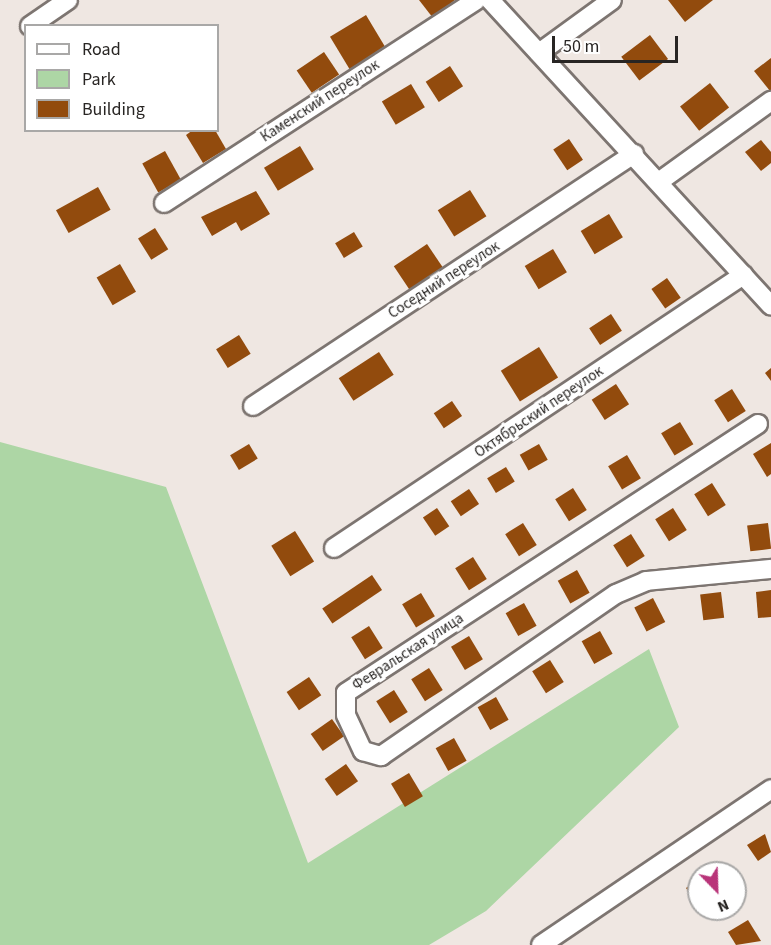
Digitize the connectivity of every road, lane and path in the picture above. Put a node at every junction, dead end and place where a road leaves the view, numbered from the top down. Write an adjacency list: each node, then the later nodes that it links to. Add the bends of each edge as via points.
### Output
1 (68, 0): 5 (street)
2 (476, 0): 10 (street, Каменский переулок)
3 (490, 0): 6 (street)
4 (612, 0): 6 (street)
5 (32, 24)
6 (539, 53): 8 (street)
7 (771, 101): 9 (street)
8 (634, 154): 9 (street); 13 (street, Соседний переулок)
9 (660, 181): 11 (street)
10 (164, 203)
11 (743, 275): 12 (street); 15 (street, Октябрьский переулок)
12 (771, 306)
13 (253, 406)
14 (758, 424): 16 (street, Февральская улица, via 345,693 346,715 363,751 381,756 616,594 656,580)
15 (334, 549)
16 (771, 569)
17 (771, 789): 18 (street)
18 (542, 945)

